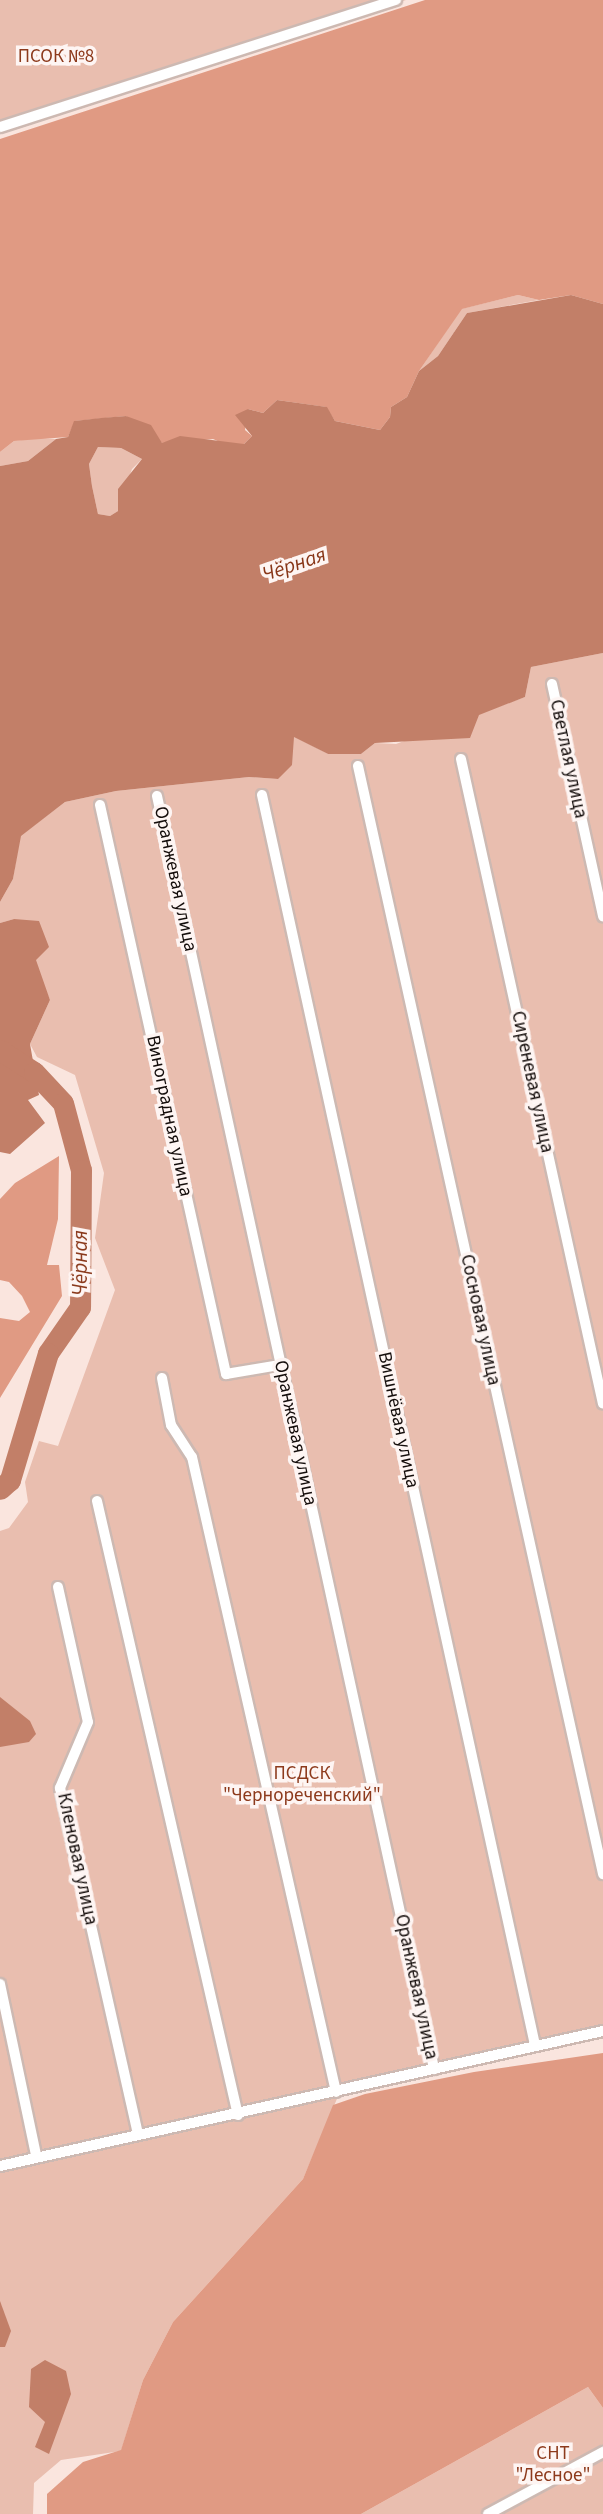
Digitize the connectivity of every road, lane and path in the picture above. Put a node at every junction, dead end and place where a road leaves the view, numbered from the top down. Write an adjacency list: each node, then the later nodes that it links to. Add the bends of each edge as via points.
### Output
1 (396, 0): 2 (street)
2 (0, 127)
3 (552, 684): 9 (street, Светлая улица)
4 (461, 759): 12 (street, Сиреневая улица)
5 (358, 766): 15 (street, Сосновая улица)
6 (262, 795): 18 (street, Вишнёвая улица)
7 (157, 796): 10 (street, Оранжевая улица)
8 (100, 804): 10 (street, Виноградная улица, via 226,1374)
9 (603, 916)
10 (280, 1365): 19 (street, Оранжевая улица)
11 (162, 1378): 20 (street, via 171,1425 192,1457)
12 (603, 1404)
13 (97, 1501): 21 (street)
14 (58, 1587): 22 (street, Кленовая улица, via 88,1722 60,1788)
15 (603, 1874)
16 (0, 1984): 23 (street)
17 (603, 2031): 18 (street)
18 (535, 2045): 19 (street)
19 (434, 2069): 20 (street)
20 (336, 2092): 21 (street)
21 (238, 2115): 22 (street)
22 (138, 2134): 23 (street)
23 (36, 2155): 24 (street)
24 (0, 2166)
25 (603, 2452): 26 (street)
26 (488, 2514)

